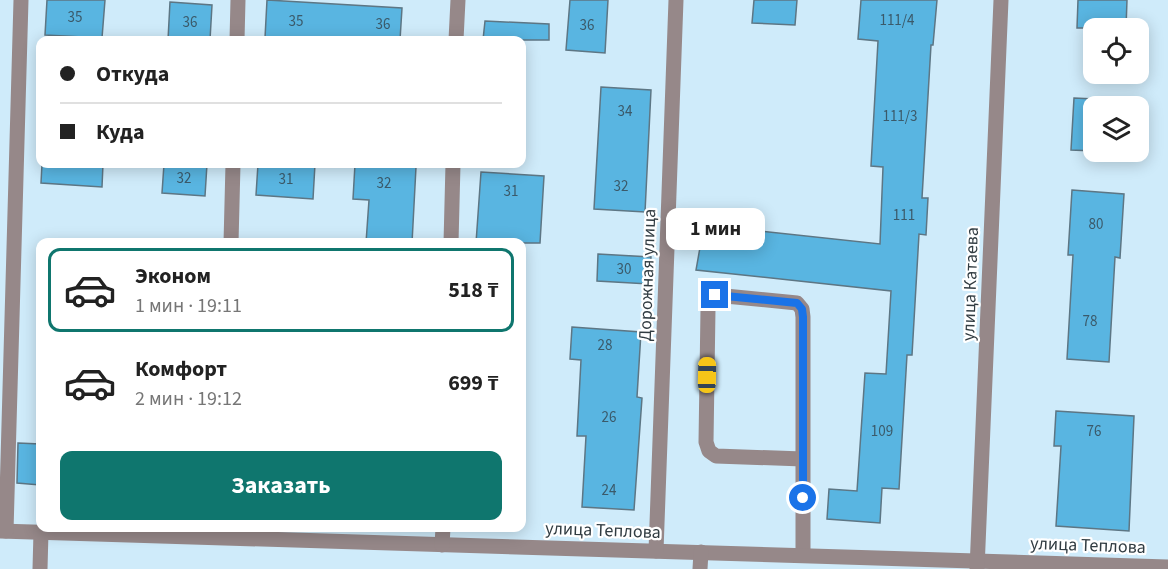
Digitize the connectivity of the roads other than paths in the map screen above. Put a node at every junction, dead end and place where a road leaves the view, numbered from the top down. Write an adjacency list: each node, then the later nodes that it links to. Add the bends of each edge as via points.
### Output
1 (21, 0): 13 (street)
2 (238, 0): 6 (street)
3 (458, 0): 7 (street)
4 (676, 0): 19 (street, Дорожная улица)
5 (1001, 0): 22 (street, улица Катаева)
6 (237, 36)
7 (456, 36)
8 (233, 168): 10 (street)
9 (453, 168): 11 (street)
10 (231, 238)
11 (451, 238)
12 (803, 459): 12 (street, via 716,456 709,451 708,309 715,295 797,303 802,309); 21 (street)
13 (3, 531): 14 (street, улица Теплова)
14 (36, 532)
15 (41, 532): 17 (street, улица Теплова); 24 (street)
16 (443, 532): 18 (street)
17 (222, 533): 18 (street, улица Теплова)
18 (442, 544): 19 (street, улица Теплова)
19 (656, 551): 20 (street, улица Теплова)
20 (701, 552): 21 (street, улица Теплова); 25 (street)
21 (804, 555): 22 (street, улица Теплова)
22 (978, 565): 23 (street, улица Теплова)
23 (1168, 567)
24 (40, 569)
25 (700, 569)

